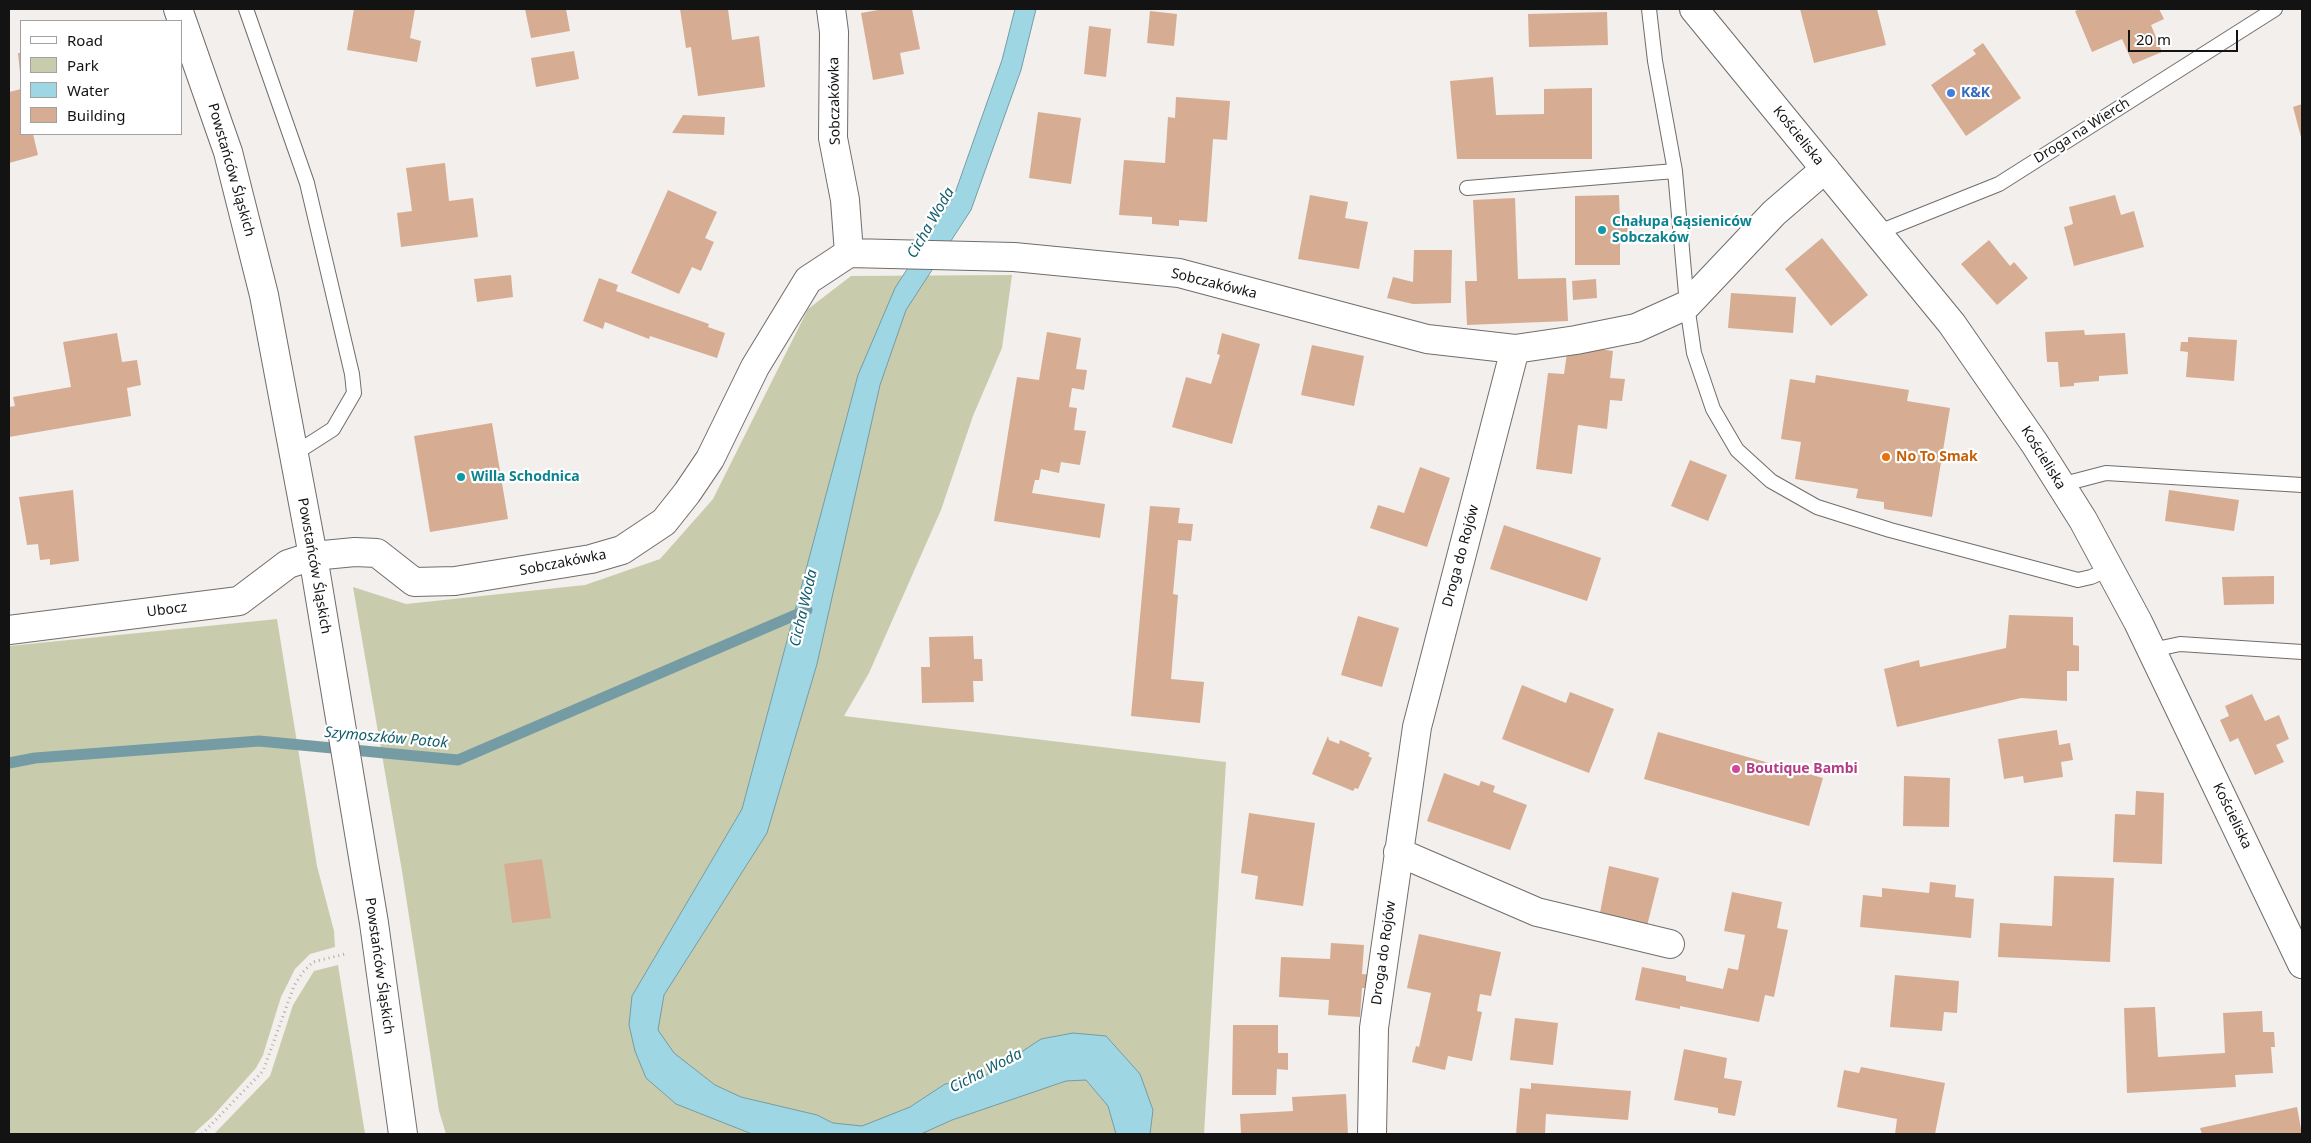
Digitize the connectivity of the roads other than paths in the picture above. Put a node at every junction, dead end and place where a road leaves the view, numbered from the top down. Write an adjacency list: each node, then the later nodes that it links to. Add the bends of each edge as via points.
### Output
1 (246, 9): 14 (lane, via 307,183 352,374 354,393 332,429)
2 (831, 9): 11 (street, Sobczakówka, via 834,32 833,138 845,200)
3 (1649, 9): 8 (lane)
4 (1694, 9): 7 (street, Kościeliska)
5 (2275, 9): 10 (lane, Droga na Wierch, via 1999,184)
6 (182, 20): 14 (street, Powstańców Śląskich, via 228,152 256,259)
7 (1825, 169): 10 (street, Kościeliska); 12 (street, via 1774,213)
8 (1675, 171): 9 (lane); 12 (lane)
9 (1467, 188)
10 (1879, 232): 15 (street, Kościeliska, via 1957,331 2009,404)
11 (848, 253): 13 (street, Sobczakówka, via 1014,256 1179,273 1427,340); 17 (street, Sobczakówka, via 808,280 755,367 710,459 682,500 664,522 622,550 591,559 455,581 414,582 377,553)
12 (1687, 305): 13 (street, via 1636,328); 18 (lane, via 1694,353 1713,409 1737,450 1771,480 1816,508 2078,580)
13 (1515, 349): 22 (street, Droga do Rojów, via 1417,727)
14 (294, 454): 17 (street, Powstańców Śląskich)
15 (2060, 485): 16 (lane, via 2106,473); 18 (street, Kościeliska)
16 (2302, 485)
17 (313, 556): 19 (street, Ubocz, via 288,564 239,601); 25 (street, Powstańców Śląskich, via 374,924)
18 (2110, 569): 20 (street, Kościeliska)
19 (9, 630)
20 (2152, 650): 21 (lane, via 2180,644); 24 (street, Kościeliska)
21 (2302, 652)
22 (1398, 852): 23 (street, via 1537,912); 26 (street, Droga do Rojów, via 1374,1028)
23 (1670, 944)
24 (2302, 964)
25 (403, 1134)
26 (1372, 1134)

